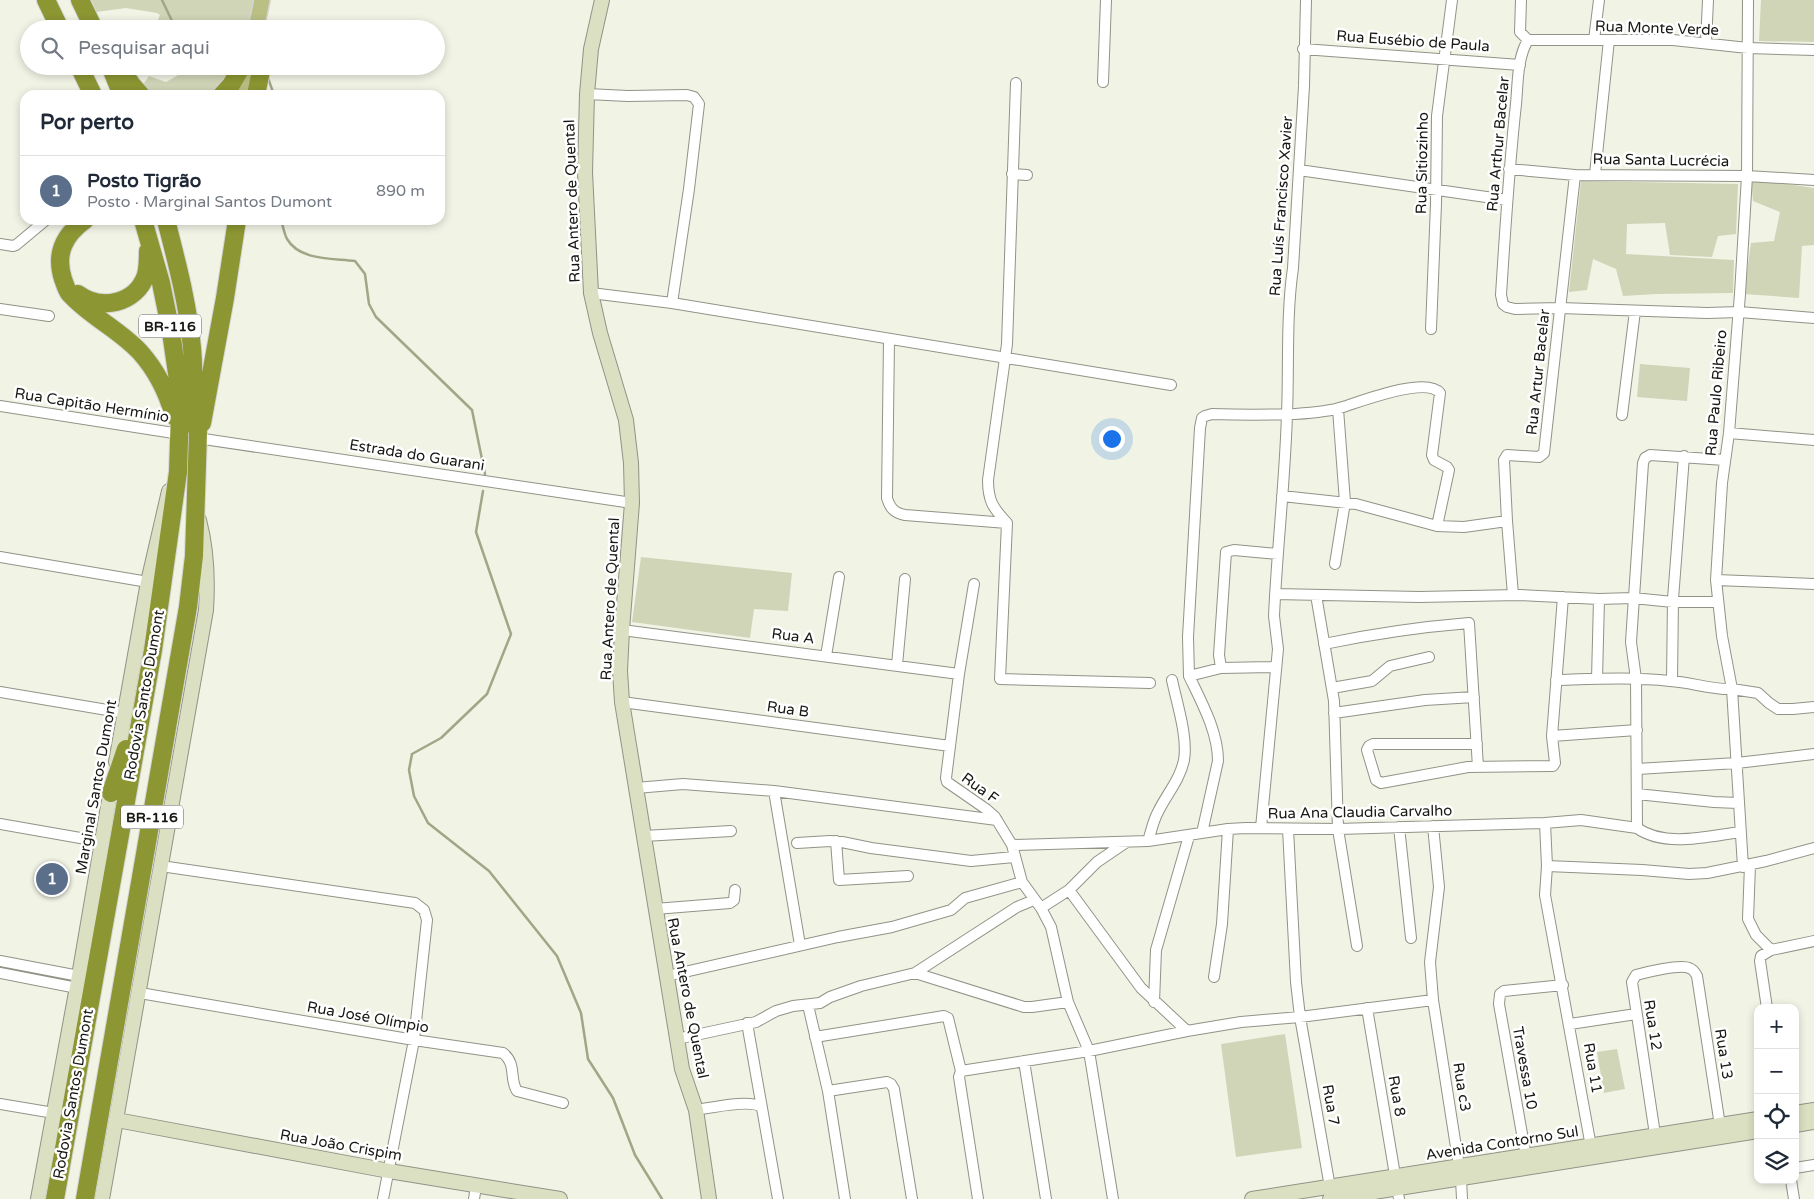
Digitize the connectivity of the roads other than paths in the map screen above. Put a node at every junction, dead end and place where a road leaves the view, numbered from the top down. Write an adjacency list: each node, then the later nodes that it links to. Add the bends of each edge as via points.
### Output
1 (46, 0): 13 (highway)
2 (80, 0): 14 (highway)
3 (262, 0): 15 (main road)
4 (272, 0): 16 (main road)
5 (602, 0): 42 (street, Rua Antero de Quental)
6 (1106, 0): 33 (street)
7 (1306, 0): 22 (street, Rua Luís Francisco Xavier)
8 (1452, 0): 24 (street, Rua Sitiozinho)
9 (1521, 0): 17 (street, via 1520,32)
10 (1599, 0): 18 (street)
11 (1708, 0): 20 (street)
12 (1748, 0): 21 (street, Rua Paulo Ribeiro)
13 (56, 20)
14 (90, 20)
15 (258, 20)
16 (268, 20)
17 (1528, 40): 18 (street, Rua Monte Verde); 25 (street, Rua Arthur Bacelar)
18 (1594, 40): 19 (street, Rua Monte Verde)
19 (1609, 40): 20 (street, Rua Monte Verde); 47 (street)
20 (1706, 43): 21 (street, Rua Monte Verde)
21 (1748, 48): 23 (street, Rua Monte Verde); 49 (street, Rua Paulo Ribeiro)
22 (1304, 49): 24 (street, Rua Eusébio de Paula); 44 (street, Rua Luís Francisco Xavier)
23 (1814, 50)
24 (1446, 58): 25 (street, Rua Eusébio de Paula); 51 (street, Rua Sitiozinho, via 1437,116)
25 (1520, 65): 43 (street, Rua Arthur Bacelar)
26 (83, 75): 35 (highway)
27 (114, 75): 36 (highway)
28 (125, 75): 37 (highway)
29 (237, 75): 38 (highway)
30 (248, 75): 39 (main road)
31 (254, 75): 40 (main road)
32 (260, 75): 41 (highway)
33 (1103, 82)
34 (1016, 83): 45 (street)
35 (91, 90)
36 (120, 90)
37 (136, 90)
38 (226, 90)
39 (243, 90)
40 (249, 90)
41 (257, 90)
42 (587, 94): 61 (street, Rua Antero de Quental, via 585,172); 62 (street, via 687,95 694,97 699,104)
43 (1509, 169): 48 (street, Rua Santa Lucrécia); 52 (street, Rua Arthur Bacelar)
44 (1299, 170): 51 (street); 75 (street, Rua Luís Francisco Xavier, via 1287,329)
45 (1012, 174): 46 (street); 71 (street)
46 (1027, 174)
47 (1595, 174): 48 (street, Rua Santa Lucrécia); 49 (street, Rua Santa Lucrécia)
48 (1575, 175): 63 (street, Rua Artur Bacelar)
49 (1747, 176): 50 (street, Rua Santa Lucrécia); 66 (street, Rua Paulo Ribeiro)
50 (1814, 180)
51 (1436, 190): 52 (street); 69 (street, Rua Sitiozinho)
52 (1507, 200): 63 (street, Rua Arthur Bacelar, via 1504,304 1528,309)
53 (40, 225): 59 (street, via 16,245)
54 (79, 225): 60 (highway, via 62,248 60,270)
55 (145, 225): 58 (highway, Rodovia Santos Dumont / BR-116)
56 (167, 225): 77 (highway, Rodovia Santos Dumont / BR-116, via 183,284 193,350 194,420)
57 (236, 225): 77 (highway, via 203,419)
58 (149, 238): 60 (highway, via 145,276 138,289 126,298 115,303 95,302 84,298); 77 (highway, Rodovia Santos Dumont / BR-116, via 161,283)
59 (0, 244)
60 (64, 282): 77 (highway, via 67,291 79,303 129,341 150,364 168,395 174,417)
61 (591, 293): 62 (street); 85 (street, Rua Antero de Quental, via 626,420)
62 (672, 303): 70 (street)
63 (1560, 308): 65 (street); 87 (street, Rua Artur Bacelar, via 1544,454 1539,457 1505,457)
64 (0, 309): 67 (street)
65 (1635, 311): 66 (street); 76 (street)
66 (1739, 312): 68 (street); 78 (street, Rua Paulo Ribeiro)
67 (49, 316)
68 (1814, 318)
69 (1431, 329)
70 (889, 339): 71 (street); 88 (street, via 887,498 892,509 904,514)
71 (1004, 358): 72 (street); 88 (street, via 988,488 991,504)
72 (1171, 385)
73 (0, 406): 77 (street, Rua Capitão Hermínio)
74 (1338, 409): 75 (street); 84 (street); 89 (street, via 1399,390 1435,388 1439,391 1432,455 1449,472)
75 (1287, 414): 83 (street, Rua Luís Francisco Xavier); 116 (street, via 1212,414 1202,418 1188,637)
76 (1622, 414)
77 (189, 432): 82 (highway, Rodovia Santos Dumont / BR-116); 85 (street, Estrada do Guarani); 86 (highway, Rodovia Santos Dumont / BR-116)
78 (1730, 432): 79 (street); 81 (street, Rua Paulo Ribeiro)
79 (1814, 440)
80 (1684, 456): 81 (street); 103 (street, via 1650,455 1645,458); 105 (street)
81 (1725, 460): 95 (street, Rua Paulo Ribeiro)
82 (178, 472): 96 (street, Marginal Santos Dumont / BR-116, via 168,493); 109 (highway, Rodovia Santos Dumont / BR-116)
83 (1282, 496): 84 (street); 90 (street, Rua Luís Francisco Xavier)
84 (1345, 502): 89 (street); 92 (street)
85 (632, 503): 107 (street, Rua Antero de Quental)
86 (196, 509): 167 (street, BR-116, via 206,548 206,610); 235 (highway, Rodovia Santos Dumont / BR-116, via 188,607)
87 (1507, 521): 89 (street); 101 (street, Rua Artur Bacelar)
88 (1007, 523): 122 (street, via 1000,679)
89 (1437, 526)
90 (1278, 554): 99 (street, Rua Luís Francisco Xavier); 114 (street, via 1226,552 1219,654)
91 (0, 557): 96 (street)
92 (1335, 564)
93 (839, 577): 110 (street)
94 (905, 579): 112 (street)
95 (1716, 580): 98 (street); 106 (street, Rua Paulo Ribeiro)
96 (148, 582): 129 (street, Marginal Santos Dumont / BR-116)
97 (974, 584): 115 (street, Rua F)
98 (1814, 584)
99 (1276, 594): 100 (street); 113 (street, Rua Luís Francisco Xavier)
100 (1316, 595): 101 (street); 108 (street)
101 (1513, 595): 102 (street)
102 (1562, 597): 104 (street); 120 (street)
103 (1633, 598): 104 (street); 105 (street); 118 (street, via 1631,642)
104 (1599, 599): 117 (street)
105 (1673, 602): 106 (street); 121 (street)
106 (1718, 602): 124 (street, Rua Paulo Ribeiro)
107 (622, 630): 110 (street, Rua A); 127 (street, Rua Antero de Quental)
108 (1324, 644): 123 (street); 126 (street, via 1383,632 1469,623)
109 (153, 650): 141 (highway, via 142,672 127,746); 234 (highway, Rodovia Santos Dumont / BR-116)
110 (826, 656): 112 (street, Rua A)
111 (1429, 657): 123 (street, via 1390,666 1372,681)
112 (897, 665): 115 (street, Rua A)
113 (1276, 667): 114 (street); 149 (street, Rua Luís Francisco Xavier)
114 (1221, 668): 116 (street)
115 (959, 674): 134 (street, Rua F)
116 (1189, 676): 156 (street, via 1211,725 1218,750)
117 (1597, 679): 118 (street); 120 (street)
118 (1636, 679): 121 (street); 131 (street)
119 (1172, 680): 162 (street, via 1185,754 1182,769 1159,810)
120 (1556, 680): 132 (street)
121 (1672, 681): 124 (street)
122 (1150, 683)
123 (1332, 688): 130 (street)
124 (1732, 689): 128 (street, via 1761,694 1778,709); 136 (street, Rua Paulo Ribeiro)
125 (0, 692): 129 (street)
126 (1474, 697): 130 (street); 133 (street)
127 (622, 702): 134 (street, Rua B); 139 (street, Rua Antero de Quental)
128 (1814, 707)
129 (125, 713): 141 (street, Marginal Santos Dumont / BR-116)
130 (1334, 713): 153 (street)
131 (1637, 730): 132 (street); 138 (street)
132 (1552, 736): 137 (street, via 1553,766)
133 (1477, 744): 137 (street); 137 (street, via 1373,744 1367,750 1376,780 1381,783)
134 (950, 746): 144 (street, Rua F, via 948,782)
135 (1814, 754): 136 (street)
136 (1737, 763): 138 (street); 143 (street, Rua Paulo Ribeiro)
137 (1478, 767)
138 (1637, 769): 142 (street)
139 (636, 788): 140 (street, via 684,784); 157 (street, Rua Antero de Quental)
140 (774, 791): 144 (street); 179 (street)
141 (111, 793): 160 (street, Marginal Santos Dumont / BR-116)
142 (1637, 794): 143 (street); 150 (street)
143 (1738, 803): 155 (street, Rua Paulo Ribeiro)
144 (997, 820): 164 (street, Rua F)
145 (1545, 823): 147 (street, Rua Ana Claudia Carvalho); 150 (street, Rua Ana Claudia Carvalho, via 1581,820); 168 (street)
146 (0, 824): 160 (street)
147 (1433, 826): 148 (street, Rua Ana Claudia Carvalho); 191 (street, Rua c3, via 1439,886 1430,962)
148 (1399, 827): 153 (street, Rua Ana Claudia Carvalho); 177 (street)
149 (1261, 828): 151 (street, Rua Ana Claudia Carvalho); 152 (street, Rua Ana Claudia Carvalho)
150 (1637, 828): 155 (street, Rua Ana Claudia Carvalho, via 1648,835 1674,839)
151 (1228, 829): 156 (street, Rua Ana Claudia Carvalho); 187 (street, via 1222,924)
152 (1288, 829): 153 (street, Rua Ana Claudia Carvalho); 198 (street, Rua 7)
153 (1338, 829): 180 (street)
154 (731, 831): 157 (street)
155 (1740, 832): 169 (street, Rua Paulo Ribeiro)
156 (1202, 833): 158 (street, Rua Ana Claudia Carvalho)
157 (644, 836): 176 (street, Rua Antero de Quental)
158 (1189, 836): 162 (street, Rua Ana Claudia Carvalho); 193 (street, via 1156,950)
159 (836, 841): 163 (street); 166 (street, via 971,861); 170 (street, via 840,880)
160 (103, 842): 188 (street, Marginal Santos Dumont / BR-116)
161 (1126, 842): 162 (street, Rua Ana Claudia Carvalho); 164 (street, Rua Ana Claudia Carvalho); 173 (street, via 1097,862)
162 (1148, 842)
163 (797, 843)
164 (1012, 845): 166 (street, Rua F)
165 (1814, 848): 169 (street)
166 (1014, 857): 171 (street, Rua F)
167 (161, 866): 190 (street, BR-116); 204 (street, via 415,903 424,910 427,920)
168 (1548, 866): 169 (street, via 1689,874); 189 (street, via 1545,895)
169 (1746, 866): 181 (street, Rua Paulo Ribeiro, via 1748,919 1756,935)
170 (908, 876)
171 (1022, 882): 174 (street, Rua F); 179 (street, via 965,898 951,910 929,917)
172 (735, 890): 176 (street, via 734,900 730,903)
173 (1070, 890): 175 (street); 193 (street, via 1129,973)
174 (1034, 900): 175 (street, Rua F); 184 (street, via 1017,907)
175 (1042, 908): 192 (street, Rua F, via 1051,927)
176 (655, 909): 185 (street, Rua Antero de Quental)
177 (1411, 938)
178 (1814, 941): 181 (street)
179 (800, 946): 185 (street)
180 (1357, 946)
181 (1771, 950): 195 (street, via 1763,954 1760,961)
182 (0, 961): 188 (street)
183 (0, 973): 188 (street)
184 (915, 974): 192 (street, via 1024,1006); 194 (street, via 861,986 820,1003)
185 (667, 976): 203 (street, Rua Antero de Quental)
186 (1697, 976): 197 (street, Rua 12, via 1686,967 1636,975 1632,982); 220 (street, Rua 13)
187 (1214, 977)
188 (78, 982): 215 (street, Marginal Santos Dumont / BR-116)
189 (1563, 984): 200 (street, Rua 11); 224 (street, Travessa 10, via 1500,994 1499,1004)
190 (140, 993): 204 (street, Rua José Olímpio); 216 (street, BR-116)
191 (1433, 1000): 196 (street); 228 (street, Rua c3)
192 (1068, 1002): 205 (street, Rua F)
193 (1154, 1002): 201 (street)
194 (808, 1004): 199 (street, via 776,1011 756,1022); 202 (street)
195 (1766, 1004)
196 (1367, 1008): 198 (street); 230 (street, Rua 8)
197 (1636, 1014): 200 (street); 222 (street, Rua 12)
198 (1300, 1017): 201 (street); 232 (street, Rua 7)
199 (747, 1023): 203 (street); 211 (street)
200 (1570, 1024): 223 (street, Rua 11)
201 (1186, 1031): 205 (street)
202 (815, 1037): 207 (street, via 944,1016 948,1018); 208 (street)
203 (677, 1039): 212 (street, Rua Antero de Quental, via 682,1069)
204 (414, 1040): 209 (street, Rua José Olímpio, via 503,1053 512,1067 517,1092); 227 (street)
205 (1090, 1051): 206 (street); 245 (street, Rua F)
206 (1024, 1061): 207 (street); 244 (street)
207 (960, 1077): 243 (street)
208 (828, 1091): 241 (street); 242 (street, via 891,1084)
209 (563, 1103)
210 (0, 1104): 215 (street)
211 (762, 1108): 212 (street, via 759,1104 743,1103); 240 (street)
212 (696, 1110): 239 (street, Rua Antero de Quental)
213 (1814, 1110): 214 (street)
214 (1799, 1112)
215 (54, 1113): 233 (street, Marginal Santos Dumont / BR-116)
216 (116, 1120): 227 (street, Rua João Crispim); 236 (street, BR-116)
217 (1754, 1120): 220 (street, Avenida Contorno Sul)
218 (1814, 1122): 219 (street)
219 (1799, 1124)
220 (1721, 1131): 221 (street, Avenida Contorno Sul); 222 (street, Avenida Contorno Sul)
221 (1754, 1131)
222 (1656, 1142): 223 (street, Avenida Contorno Sul)
223 (1592, 1152): 224 (street, Avenida Contorno Sul)
224 (1527, 1162): 228 (street, Avenida Contorno Sul)
225 (1814, 1165): 226 (street)
226 (1799, 1167)
227 (389, 1171): 231 (street, Rua João Crispim); 237 (street)
228 (1460, 1173): 230 (street, Avenida Contorno Sul); 247 (street, Rua c3)
229 (1792, 1184): 248 (street)
230 (1397, 1188): 232 (street, Avenida Contorno Sul)
231 (475, 1192): 238 (street, Rua João Crispim)
232 (1331, 1195): 246 (street, Avenida Contorno Sul)
233 (38, 1199)
234 (55, 1199)
235 (85, 1199)
236 (102, 1199)
237 (383, 1199)
238 (560, 1199)
239 (709, 1199)
240 (778, 1199)
241 (845, 1199)
242 (912, 1199)
243 (978, 1199)
244 (1046, 1199)
245 (1113, 1199)
246 (1252, 1199)
247 (1462, 1199)
248 (1794, 1199)

